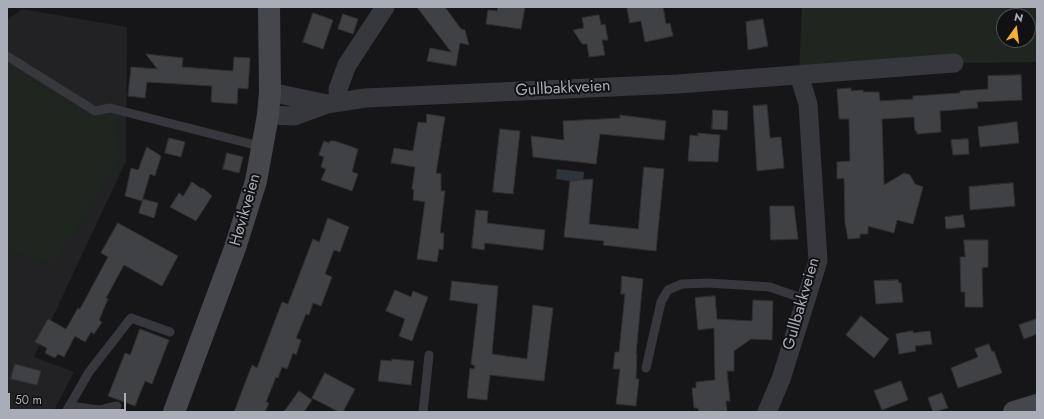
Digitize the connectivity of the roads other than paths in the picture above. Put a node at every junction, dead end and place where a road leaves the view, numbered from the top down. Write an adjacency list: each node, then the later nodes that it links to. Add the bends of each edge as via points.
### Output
1 (268, 7): 6 (main road, Høvikveien)
2 (386, 7): 7 (street, via 347,65)
3 (7, 56): 9 (lane, via 95,111 110,108)
4 (954, 64): 5 (street, Gullbakkveien)
5 (798, 75): 7 (street, Gullbakkveien, via 672,84 365,98); 10 (street, Gullbakkveien, via 808,104 818,242 818,261)
6 (270, 92): 7 (street, Gullbakkveien); 8 (main road, Høvikveien)
7 (333, 103): 8 (street, Gullbakkveien, via 294,116)
8 (268, 115): 9 (main road, Høvikveien)
9 (263, 147): 17 (main road, Høvikveien, via 256,181 235,248)
10 (804, 299): 13 (lane, via 770,287 710,283 682,284 668,290 661,302); 19 (street, Gullbakkveien)
11 (170, 332): 16 (lane, via 131,318 89,372)
12 (429, 355): 18 (lane)
13 (646, 368)
14 (1037, 405): 20 (main road)
15 (117, 406): 16 (lane, via 100,410)
16 (67, 409)
17 (172, 409)
18 (423, 412)
19 (767, 412)
20 (1014, 412)

